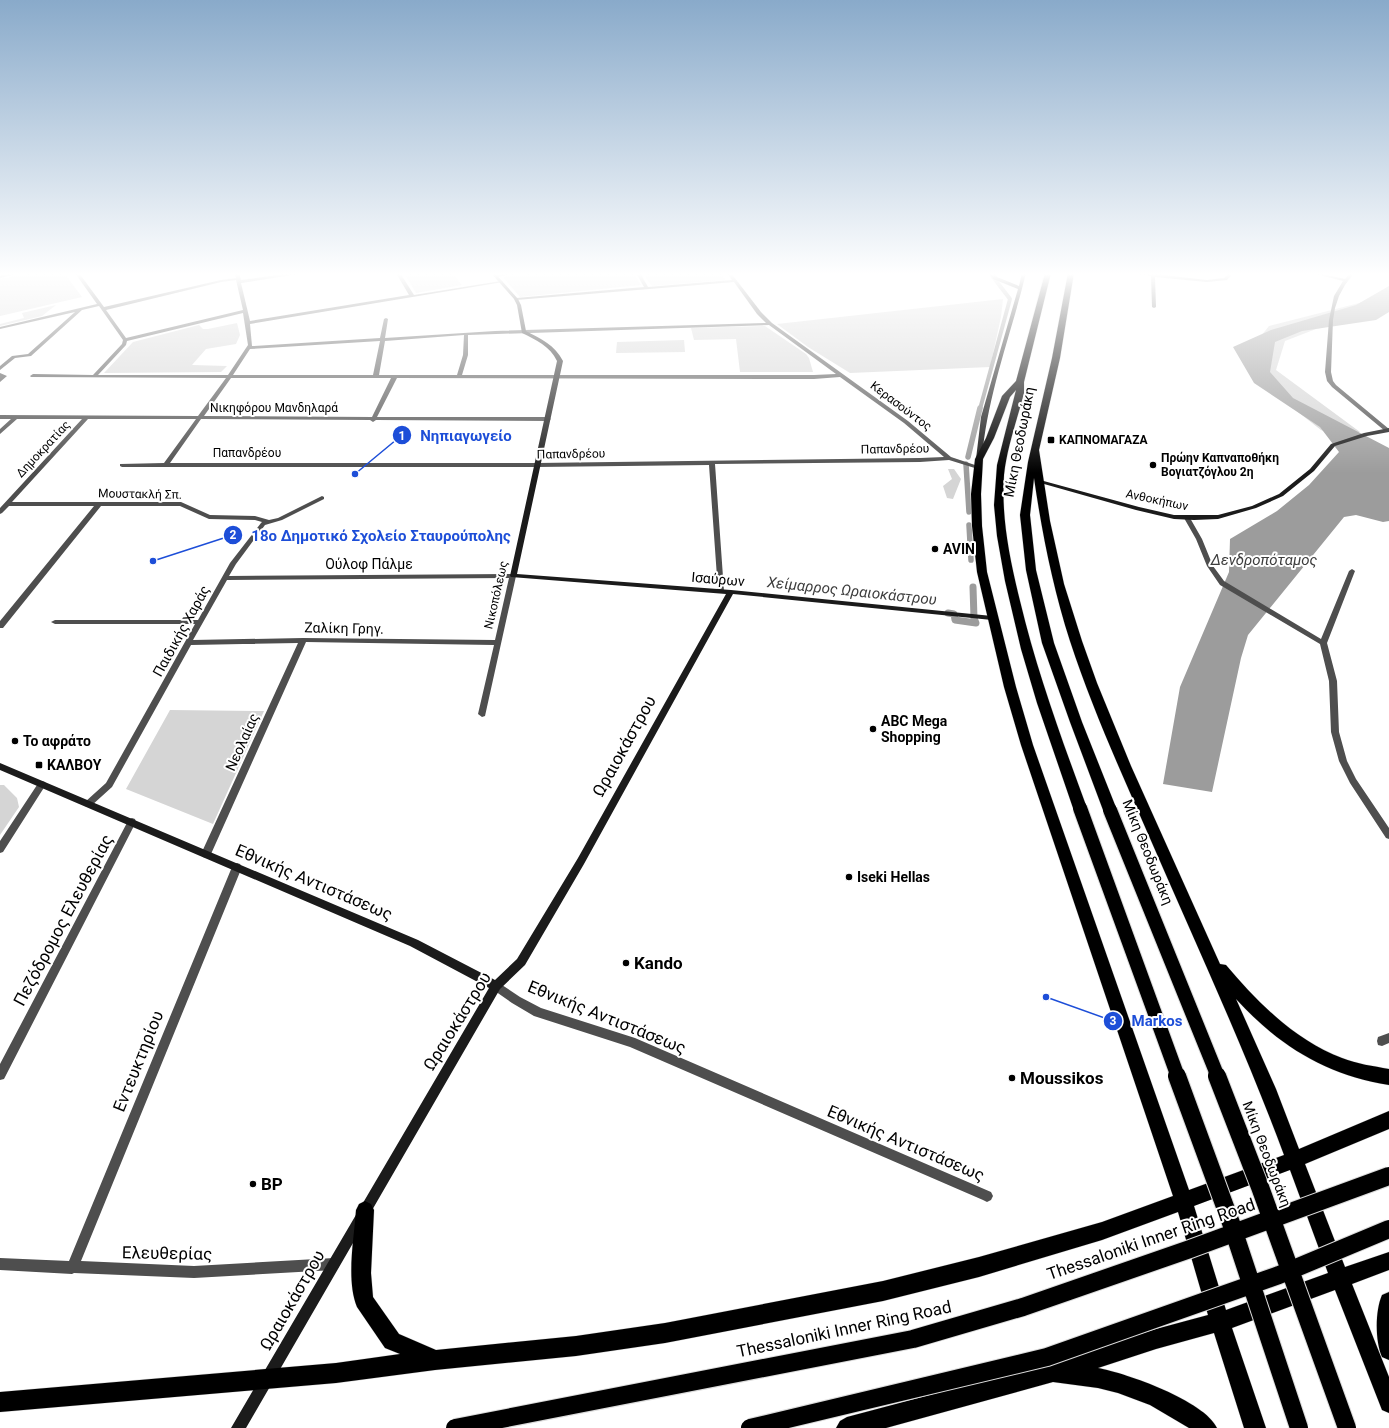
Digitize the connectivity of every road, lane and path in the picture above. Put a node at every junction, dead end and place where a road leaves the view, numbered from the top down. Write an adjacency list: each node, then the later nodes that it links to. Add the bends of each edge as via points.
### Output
1 (46, 340): 14 (street, via 29,355 14,357)
2 (125, 340): 19 (street)
3 (250, 340): 13 (street)
4 (383, 340): 5 (street); 13 (street); 16 (street)
5 (388, 340)
6 (466, 340): 22 (street, via 466,359)
7 (538, 340): 23 (street, Νικοπόλεως, via 555,352 560,361)
8 (792, 340): 17 (street, Κερασούντος)
9 (1006, 340): 37 (street, via 984,417)
10 (1031, 340): 25 (highway, Μίκη Θεοδωράκη)
11 (1059, 340): 34 (highway, Μίκη Θεοδωράκη)
12 (1330, 340): 32 (street, via 1330,381)
13 (249, 348): 20 (street)
14 (0, 368)
15 (0, 375): 24 (street, via 4,376)
16 (376, 375): 20 (street); 21 (street)
17 (842, 375): 23 (street); 35 (street, Κερασούντος, via 906,422)
18 (33, 376): 19 (street)
19 (94, 376): 20 (street)
20 (230, 376): 29 (street)
21 (395, 376): 22 (street); 31 (street)
22 (459, 376): 23 (street)
23 (558, 376): 30 (street, Νικοπόλεως)
24 (0, 380)
25 (1020, 382): 37 (highway, via 1006,396); 100 (highway, Μίκη Θεοδωράκη, bridge, via 1020,393 1000,475 1000,513 1004,550 1017,615 1046,712 1231,1222)
26 (0, 417): 27 (street, Νικηφόρου Μανδηλαρά)
27 (15, 418): 28 (street, Νικηφόρου Μανδηλαρά); 33 (street)
28 (86, 418): 29 (street, Νικηφόρου Μανδηλαρά); 43 (street, Δημοκρατίας)
29 (199, 418): 31 (street, Νικηφόρου Μανδηλαρά); 39 (street)
30 (548, 419): 31 (street, Νικηφόρου Μανδηλαρά); 40 (street, Νικοπόλεως)
31 (373, 420)
32 (1388, 430): 46 (street, Ανθοκήπων, via 1366,434 1333,446 1304,477 1270,500 1231,514)
33 (0, 432)
34 (1035, 450): 41 (highway); 101 (highway, Μίκη Θεοδωράκη, bridge, via 1025,515 1027,546 1034,586 1060,681 1216,1072)
35 (949, 458): 36 (street, Παπανδρέου); 37 (street, Κερασούντος)
36 (712, 463): 40 (street, Παπανδρέου); 51 (street)
37 (979, 463): 53 (highway, via 976,494 980,556)
38 (122, 464): 39 (street, Παπανδρέου)
39 (166, 464): 40 (street, Παπανδρέου)
40 (537, 465): 49 (street, Νικοπόλεως)
41 (1040, 482): 46 (street, Ανθοκήπων, via 1138,509); 70 (highway, via 1058,584 1076,640 1117,748)
42 (322, 498): 47 (street, Παιδικής Χαράς)
43 (8, 504): 44 (street, Μουστακλή Σπ.); 45 (street, Δημοκρατίας)
44 (98, 504): 47 (street, Μουστακλή Σπ., via 181,504 209,517 255,518); 56 (street)
45 (0, 512)
46 (1187, 518): 60 (street, via 1210,566 1222,583)
47 (269, 522): 50 (street, Παιδικής Χαράς, via 263,524 233,563)
48 (1352, 571): 60 (street)
49 (513, 576): 50 (street, Ούλοφ Πάλμε); 51 (street, Ισαύρων); 59 (street, Νικοπόλεως)
50 (225, 578): 55 (street, Παιδικής Χαράς)
51 (721, 592): 52 (street, Ισαύρων)
52 (731, 592): 53 (street, Ισαύρων); 71 (street, Ωραιοκάστρου, via 522,962)
53 (992, 618): 78 (highway, via 1027,745)
54 (55, 622): 55 (street)
55 (200, 622): 58 (street, Παιδικής Χαράς)
56 (0, 626)
57 (303, 640): 58 (street, Ζαλίκη Γρηγ.); 59 (street, Ζαλίκη Γρηγ.); 68 (street, Νεολαίας)
58 (190, 643): 64 (street, Παιδικής Χαράς, via 109,785)
59 (498, 643): 61 (street, Νικοπόλεως)
60 (1323, 643): 66 (street, via 1333,682 1335,732 1343,761 1353,781)
61 (482, 714)
62 (0, 766): 63 (street, Εθνικής Αντιστάσεως)
63 (42, 784): 64 (street, Εθνικής Αντιστάσεως); 67 (street)
64 (88, 804): 65 (street, Εθνικής Αντιστάσεως)
65 (132, 822): 68 (street, Εθνικής Αντιστάσεως); 72 (street, Πεζόδρομος Ελευθερίας)
66 (1389, 835)
67 (0, 849)
68 (206, 854): 69 (street, Εθνικής Αντιστάσεως)
69 (237, 867): 71 (street, Εθνικής Αντιστάσεως, via 414,944); 84 (street, Εντευκτηρίου)
70 (1194, 923): 73 (highway, via 1230,982 1254,1008 1288,1036 1337,1064); 75 (highway)
71 (496, 986): 77 (street, Εθνικής Αντιστάσεως, via 538,1012 631,1042); 79 (street, Ωραιοκάστρου)
72 (0, 1075)
73 (1389, 1077)
74 (1389, 1120): 75 (highway)
75 (1296, 1159): 78 (highway); 85 (highway)
76 (1389, 1176): 95 (highway, Thessaloniki Inner Ring Road, bridge, via 1023,1307 920,1337)
77 (986, 1196)
78 (1184, 1202): 87 (highway); 89 (highway, via 1087,1236 883,1291 665,1333 576,1346)
79 (365, 1210): 83 (street, Ωραιοκάστρου); 89 (highway, via 360,1273 364,1300 392,1341)
80 (1389, 1229): 96 (highway, bridge, via 1279,1274 1047,1357)
81 (1389, 1262): 85 (highway)
82 (0, 1264): 84 (street, Ελευθερίας)
83 (334, 1264): 84 (street, Ελευθερίας, via 194,1272); 91 (street, Ωραιοκάστρου)
84 (72, 1268)
85 (1340, 1279): 87 (highway); 93 (highway)
86 (1389, 1302): 88 (highway, via 1386,1315)
87 (1220, 1322): 90 (highway, via 1156,1339); 99 (highway)
88 (1389, 1350)
89 (435, 1360): 91 (highway, via 336,1373)
90 (1050, 1373): 97 (highway); 98 (highway, via 1103,1379 1128,1385 1177,1407)
91 (268, 1378): 92 (highway); 94 (street, Ωραιοκάστρου)
92 (0, 1402)
93 (1389, 1403)
94 (238, 1428)
95 (455, 1428)
96 (750, 1428)
97 (847, 1428)
98 (1206, 1428)
99 (1254, 1428)
100 (1299, 1428)
101 (1347, 1428)

